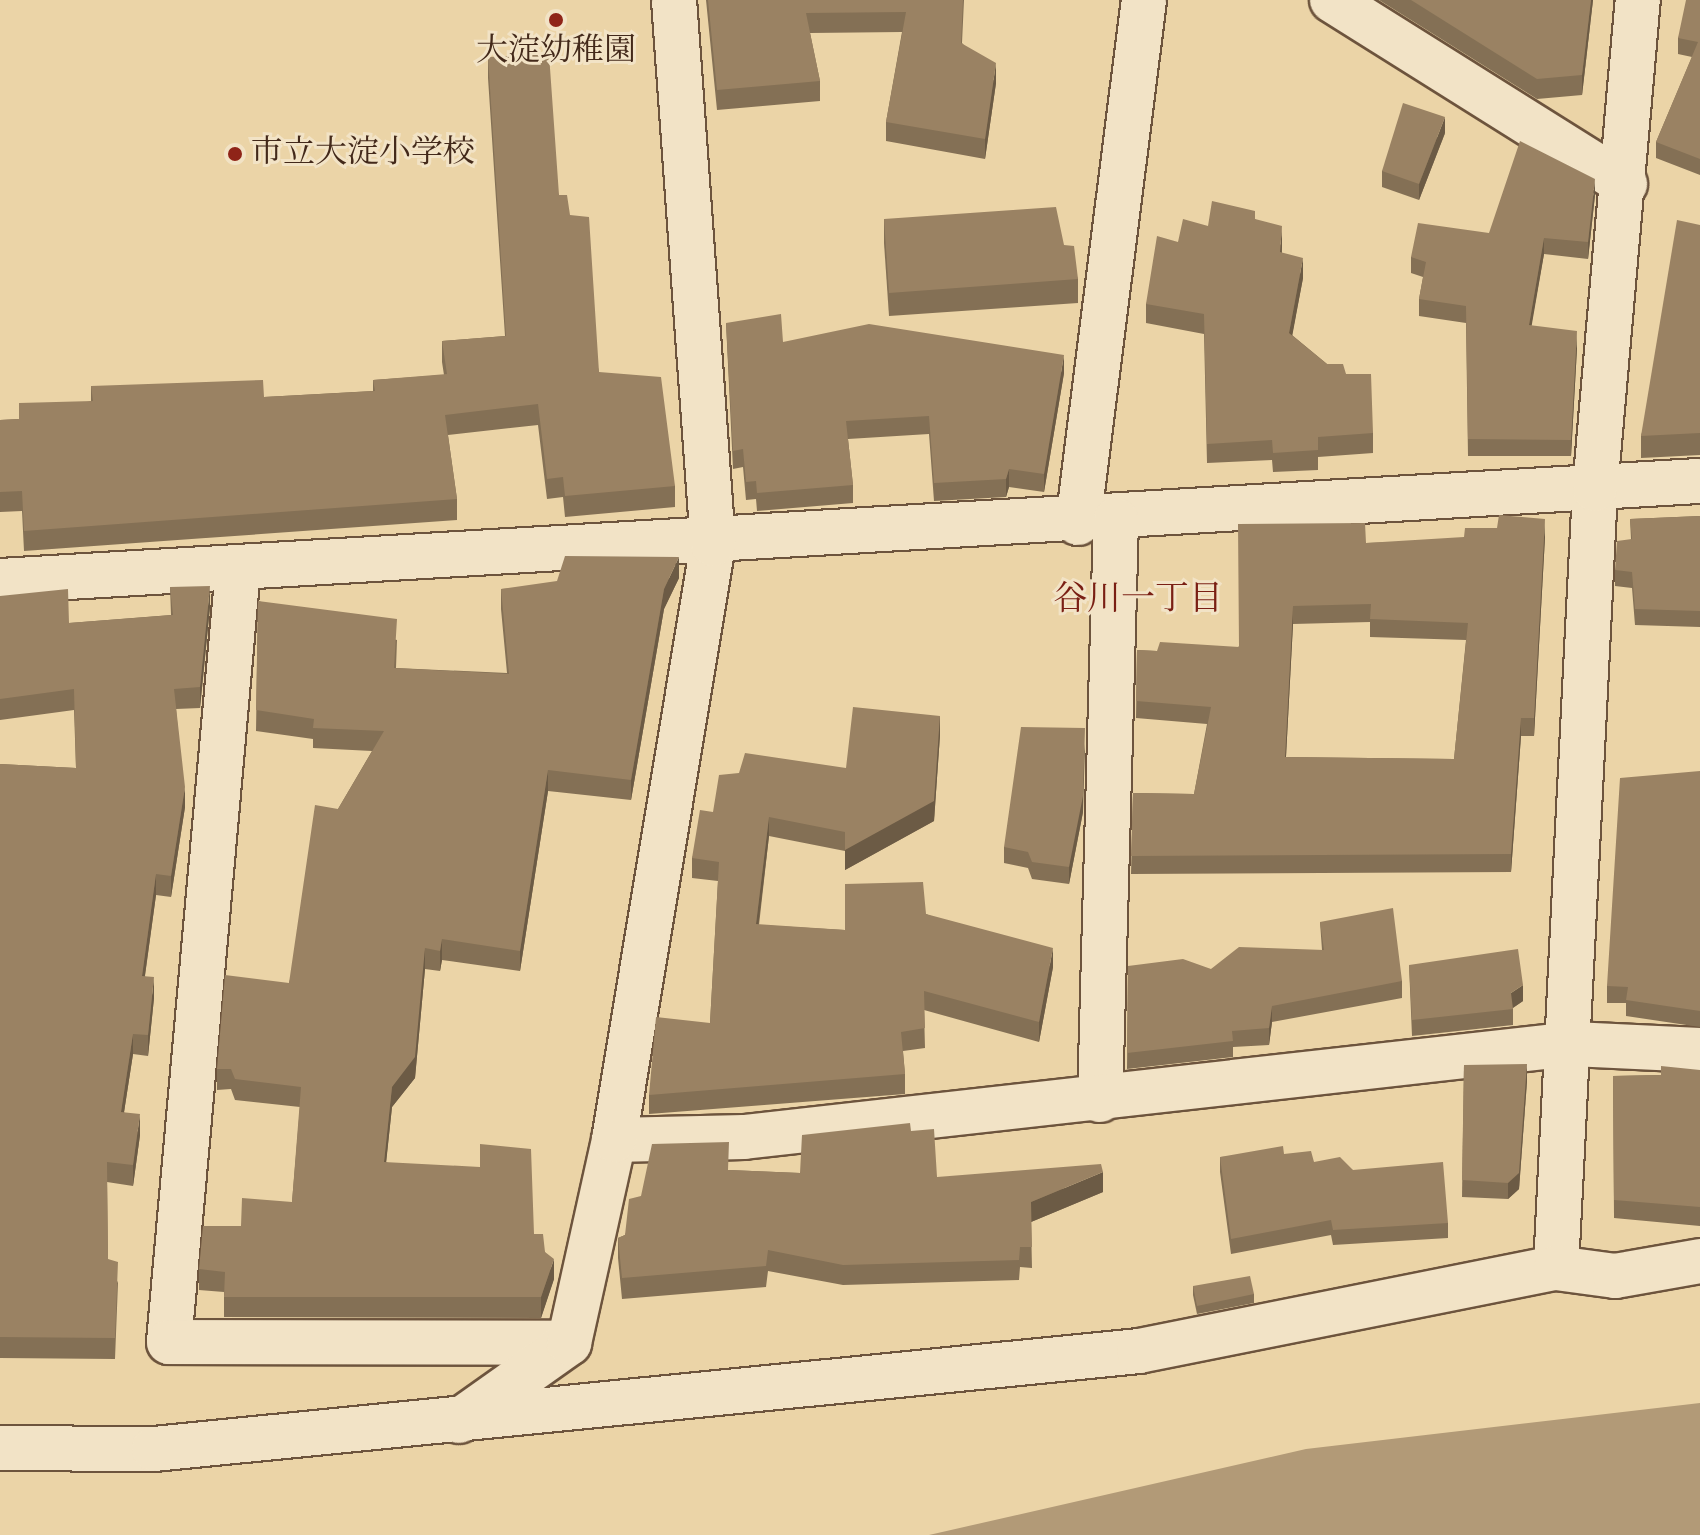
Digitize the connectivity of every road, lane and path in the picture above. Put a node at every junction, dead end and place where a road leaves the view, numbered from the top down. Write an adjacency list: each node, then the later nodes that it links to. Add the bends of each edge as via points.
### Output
1 (674, 0): 9 (street)
2 (1144, 0): 8 (street)
3 (1332, 0): 5 (street)
4 (1638, 0): 5 (street)
5 (1625, 184): 7 (street)
6 (1700, 481): 7 (street)
7 (1595, 489): 8 (street); 12 (street)
8 (1097, 521): 9 (street); 14 (street)
9 (713, 544): 10 (street); 15 (street)
10 (238, 569): 11 (street); 18 (street, via 169,1342)
11 (0, 581)
12 (1572, 1044): 13 (street); 14 (street); 17 (street)
13 (1700, 1050)
14 (1100, 1100): 15 (street, via 744,1137)
15 (614, 1140): 18 (street)
16 (1700, 1261): 17 (street, via 1615,1276)
17 (1556, 1268): 19 (street, via 1139,1351)
18 (569, 1343): 19 (street)
19 (457, 1422): 20 (street, via 154,1449)
20 (0, 1448)

